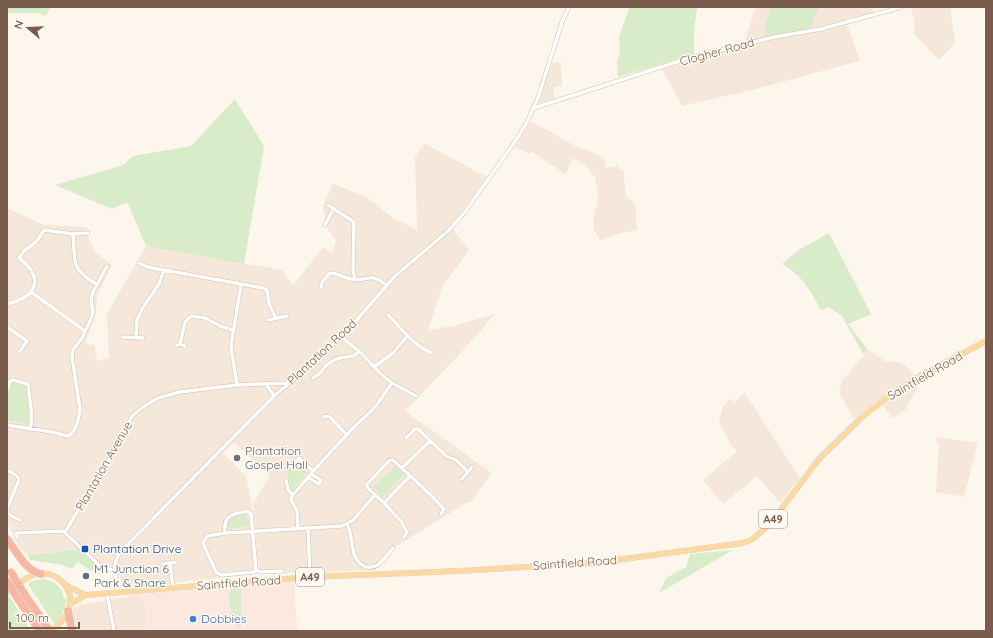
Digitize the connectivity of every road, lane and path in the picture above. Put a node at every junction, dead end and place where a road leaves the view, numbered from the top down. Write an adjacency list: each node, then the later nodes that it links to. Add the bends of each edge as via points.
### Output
1 (569, 7): 3 (street, Plantation Road)
2 (902, 7): 3 (street, Clogher Road, via 821,29 774,37 692,57)
3 (534, 108): 15 (street, Plantation Road, via 514,143 465,212 448,231)
4 (328, 205): 5 (street)
5 (334, 208): 6 (street); 12 (street, via 354,222)
6 (325, 225)
7 (88, 233): 8 (street)
8 (73, 234): 13 (street, via 74,261 86,278); 17 (street, via 44,230 37,241 18,258 28,265 33,273 34,285)
9 (139, 263): 11 (street)
10 (107, 266): 13 (street)
11 (164, 270): 14 (street); 29 (street, via 159,284 137,320)
12 (355, 280): 15 (street, via 368,277 378,279); 16 (street, via 330,273 323,281)
13 (96, 284): 25 (street, via 91,298 93,313)
14 (241, 284): 21 (street, via 267,290 269,304); 24 (street)
15 (386, 285): 28 (street, Plantation Road)
16 (322, 287)
17 (31, 292): 18 (street, via 21,300); 25 (street)
18 (7, 304)
19 (388, 315): 26 (street)
20 (287, 316): 21 (street)
21 (276, 318): 22 (street)
22 (268, 320)
23 (7, 327): 34 (street, via 27,341)
24 (233, 330): 32 (street, via 205,318 191,316 185,322 178,345); 41 (street, via 232,353)
25 (85, 331): 47 (street, via 72,356 80,408 72,432 68,436)
26 (408, 335): 35 (street, via 416,344); 36 (street, via 393,353)
27 (123, 337): 29 (street)
28 (341, 337): 33 (street); 39 (street, Plantation Road)
29 (136, 338): 30 (street)
30 (143, 338)
31 (986, 341): 89 (main road, Saintfield Road / A49, via 916,378 862,417 819,459 770,524 753,539 742,544 594,563)
32 (185, 346)
33 (359, 351): 36 (street); 37 (street, via 354,356 337,358 326,366 319,376)
34 (19, 352)
35 (432, 353)
36 (374, 368): 38 (street)
37 (313, 378)
38 (392, 382): 44 (street, via 408,394); 48 (street, via 369,414)
39 (289, 383): 40 (street, Plantation Avenue); 43 (street, Plantation Road)
40 (266, 384): 41 (street, Plantation Avenue); 43 (street)
41 (237, 385): 71 (street, Plantation Avenue, via 174,393 154,401 135,413)
42 (7, 390): 47 (street, via 13,380 28,384)
43 (274, 396): 87 (street, Plantation Road, via 121,551 115,562)
44 (416, 396)
45 (324, 417): 48 (street, via 330,415)
46 (7, 425): 47 (street)
47 (30, 429)
48 (347, 435): 56 (street)
49 (406, 438): 50 (street, via 418,429)
50 (430, 441): 53 (street); 55 (street)
51 (472, 467): 55 (street)
52 (288, 468): 56 (street, via 299,458)
53 (402, 468): 57 (street); 61 (street, via 393,460 389,461 366,484)
54 (7, 470): 66 (street, via 19,477 7,509 8,513 18,519)
55 (468, 472): 59 (street)
56 (311, 474): 60 (street)
57 (410, 476): 62 (street); 64 (street)
58 (286, 480): 60 (street, via 288,490)
59 (462, 480)
60 (293, 495): 69 (street, via 291,500 297,511)
61 (375, 495): 62 (street); 67 (street)
62 (384, 503): 72 (street, via 401,521)
63 (449, 508): 64 (street)
64 (444, 509): 65 (street)
65 (441, 514)
66 (15, 523)
67 (347, 524): 68 (street); 80 (street)
68 (308, 528): 69 (street); 89 (street)
69 (298, 529): 70 (street)
70 (253, 531): 74 (street); 74 (street, via 251,514 247,511 234,513 226,519); 85 (street)
71 (65, 532): 76 (street, via 61,530 16,533); 87 (street, via 100,566)
72 (407, 532): 73 (street); 75 (street)
73 (412, 532)
74 (225, 533): 85 (street, via 207,536 203,542 216,572 221,575)
75 (404, 536)
76 (17, 537)
77 (7, 539): 88 (highway, via 30,569)
78 (394, 548): 80 (street, via 372,568)
79 (176, 562): 81 (street)
80 (356, 562): 83 (street)
81 (170, 563): 82 (street); 92 (street)
82 (162, 564)
83 (351, 565)
84 (9, 569): 97 (highway, bridge)
85 (256, 570): 86 (street)
86 (282, 570)
87 (114, 571): 94 (street, Plantation Road)
88 (41, 574): 91 (main road, A49, via 54,576); 93 (main road, via 27,578)
89 (310, 577): 92 (main road, Saintfield Road / A49)
90 (7, 582): 97 (highway, bridge)
91 (65, 585): 96 (main road, Saintfield Road / A49); 98 (main road, via 70,594)
92 (173, 588): 94 (main road, Saintfield Road / A49)
93 (7, 592)
94 (118, 593): 95 (main road, Saintfield Road / A49)
95 (107, 594): 96 (main road, Saintfield Road / A49); 102 (street)
96 (86, 595): 98 (main road, Saintfield Road / A49)
97 (21, 597): 99 (highway); 100 (highway)
98 (69, 607): 100 (main road, A49, via 62,622); 101 (highway)
99 (38, 628)
100 (51, 631)
101 (72, 631)
102 (114, 631)

